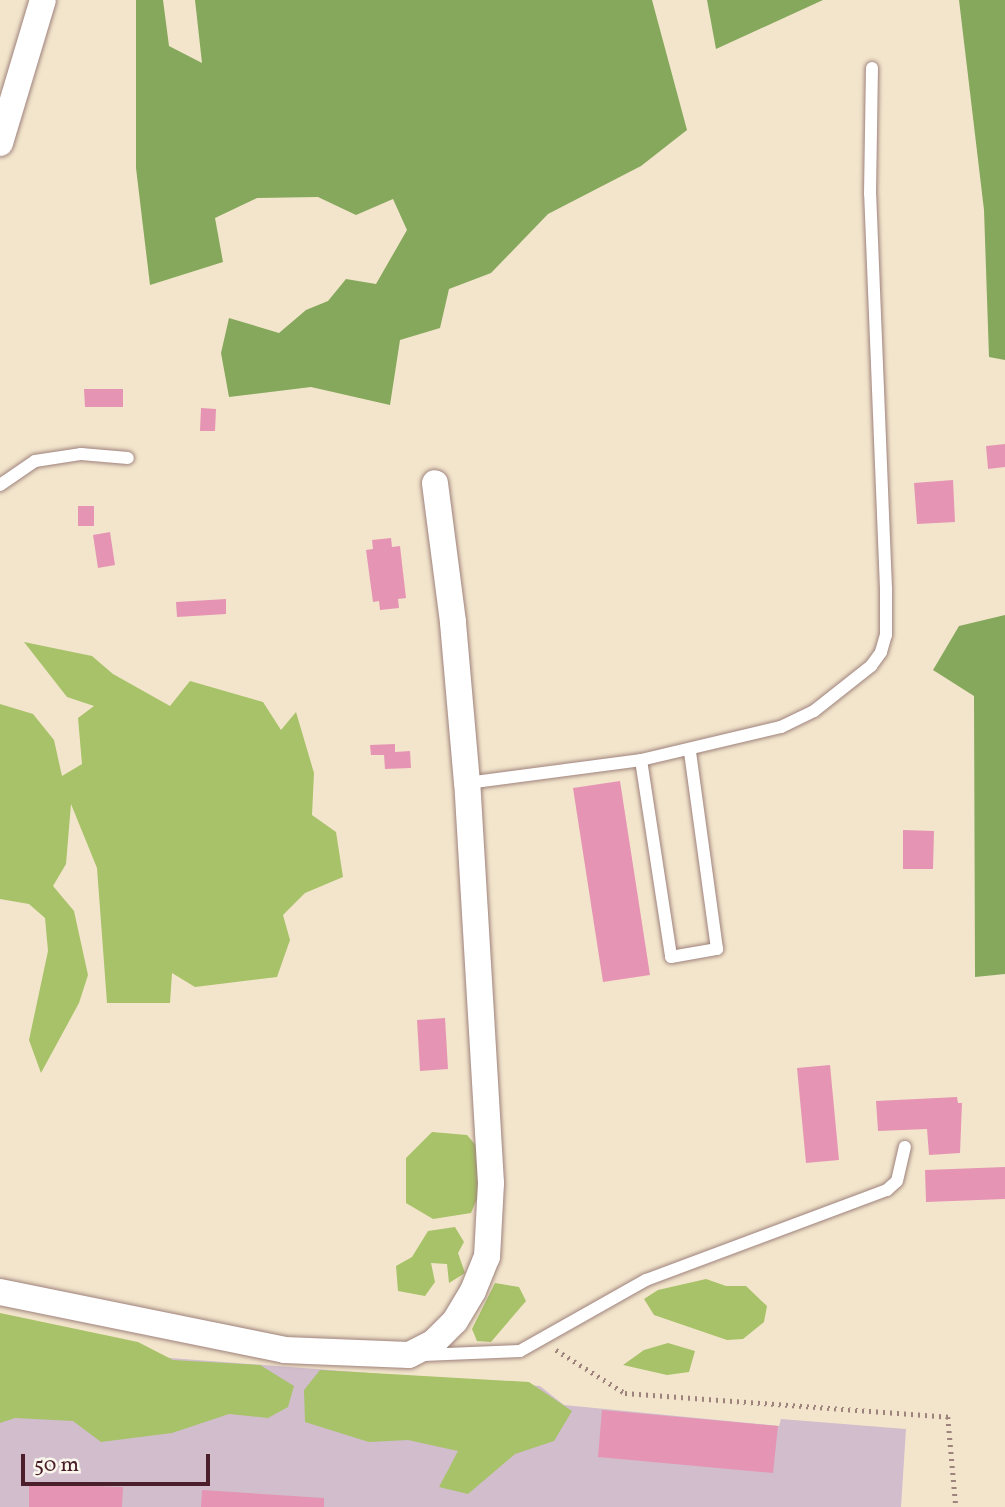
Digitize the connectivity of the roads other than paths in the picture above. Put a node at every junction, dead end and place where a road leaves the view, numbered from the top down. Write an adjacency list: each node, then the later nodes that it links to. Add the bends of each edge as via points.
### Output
1 (43, 0): 3 (street)
2 (872, 68): 7 (lane, via 870,194 886,635 871,666 814,711 781,727)
3 (0, 143)
4 (128, 458): 6 (lane, via 81,454 35,461)
5 (435, 483): 9 (street)
6 (0, 485)
7 (690, 751): 8 (lane); 8 (lane, via 717,949 671,957)
8 (642, 761): 9 (lane)
9 (467, 783): 12 (street, via 491,1223 487,1257 467,1301 433,1343)
10 (905, 1147): 12 (lane, via 900,1174 887,1190 668,1270 541,1341 499,1355)
11 (0, 1292): 12 (street, via 284,1350)
12 (409, 1355)

